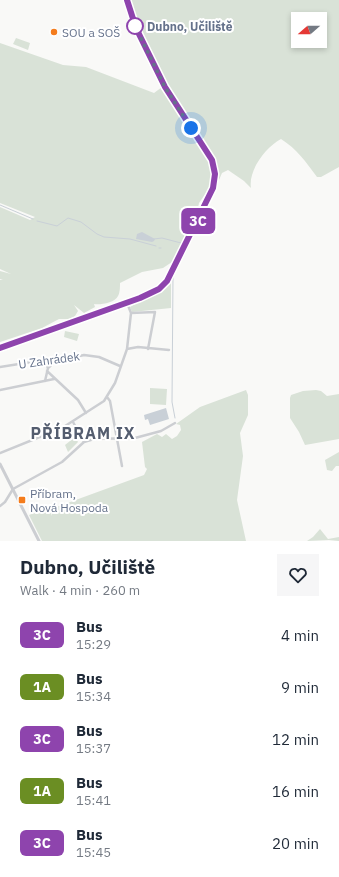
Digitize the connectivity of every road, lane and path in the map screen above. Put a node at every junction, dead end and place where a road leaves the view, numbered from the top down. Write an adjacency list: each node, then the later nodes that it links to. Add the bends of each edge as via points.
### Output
1 (127, 0): 2 (street, via 148,56 175,105 209,154 215,174 210,196 173,271 159,289)
2 (127, 303): 3 (street); 4 (street)
3 (131, 313): 5 (street); 6 (street, via 155,312)
4 (0, 348)
5 (127, 349): 6 (street); 10 (street)
6 (148, 349): 7 (street)
7 (169, 350)
8 (44, 360): 9 (street, U Zahrádek); 11 (street, U Zahrádek); 12 (street)
9 (57, 360): 10 (street, U Zahrádek, via 77,355 95,356); 12 (street)
10 (120, 366): 16 (street)
11 (0, 367)
12 (47, 370): 13 (street); 14 (street)
13 (54, 379): 14 (street); 17 (street, via 78,400)
14 (45, 381): 15 (street)
15 (0, 390)
16 (107, 397): 17 (street); 20 (street)
17 (86, 413): 18 (street)
18 (73, 422): 21 (street); 22 (street)
19 (175, 423): 20 (street, via 154,433)
20 (117, 439): 21 (street, via 94,439); 24 (street)
21 (84, 442): 25 (street, via 62,462)
22 (0, 454)
23 (0, 464): 25 (street)
24 (122, 466)
25 (13, 489): 26 (street); 27 (street)
26 (0, 506)
27 (39, 541)

